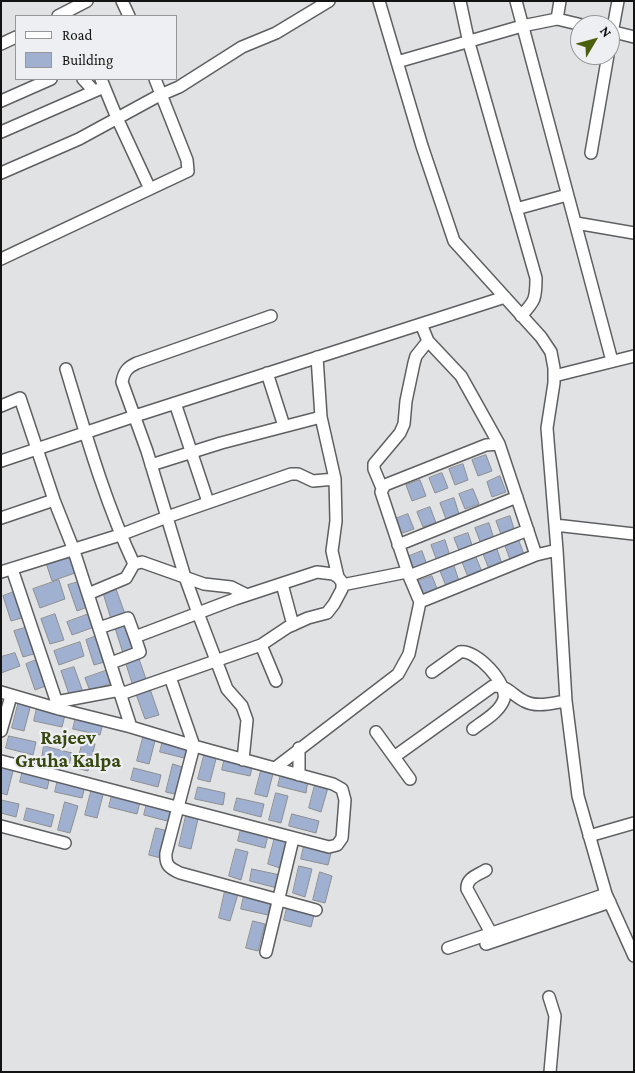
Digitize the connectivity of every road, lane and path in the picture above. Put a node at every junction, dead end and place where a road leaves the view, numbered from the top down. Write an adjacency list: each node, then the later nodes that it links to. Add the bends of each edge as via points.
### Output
1 (122, 1): 10 (street)
2 (329, 1): 26 (street)
3 (379, 1): 20 (street)
4 (460, 1): 18 (street)
5 (516, 1): 14 (street)
6 (560, 1): 12 (street)
7 (618, 1): 11 (street)
8 (85, 2): 9 (street)
9 (60, 15)
10 (128, 15)
11 (615, 15)
12 (557, 19): 13 (street); 14 (street)
13 (570, 22)
14 (522, 26): 18 (street); 33 (street)
15 (620, 36): 17 (street)
16 (15, 37): 19 (street)
17 (634, 37)
18 (469, 43): 20 (street); 34 (street)
19 (1, 44)
20 (397, 62): 38 (street, via 454,241)
21 (606, 65): 30 (street)
22 (49, 80): 27 (street)
23 (85, 80): 25 (street)
24 (155, 80): 26 (street)
25 (100, 86): 28 (street); 29 (street)
26 (162, 94): 28 (street); 32 (street, via 187,160 188,171)
27 (1, 101)
28 (117, 118): 31 (street); 32 (street)
29 (1, 132)
30 (591, 153)
31 (1, 172)
32 (150, 189): 37 (street)
33 (567, 195): 34 (street); 35 (street)
34 (516, 209): 40 (street, via 536,278 533,303)
35 (576, 224): 36 (street); 45 (street)
36 (634, 233)
37 (1, 259)
38 (505, 297): 40 (street); 41 (street)
39 (271, 316): 51 (street, via 128,367 122,382)
40 (521, 316): 48 (street, via 551,352)
41 (421, 324): 42 (street); 44 (street)
42 (428, 341): 55 (street, via 461,376); 61 (street, via 416,356 404,424 374,464)
43 (634, 356): 45 (street)
44 (318, 357): 47 (street); 52 (street)
45 (612, 361): 48 (street)
46 (66, 368): 54 (street)
47 (267, 374): 49 (street); 53 (street)
48 (554, 376): 67 (street, via 547,428)
49 (175, 403): 51 (street); 57 (street)
50 (1, 406): 56 (street, via 20,398)
51 (135, 416): 54 (street); 59 (street)
52 (321, 417): 53 (street); 60 (street)
53 (284, 426): 57 (street)
54 (85, 434): 56 (street); 69 (street)
55 (499, 444): 61 (street, via 486,445); 62 (street)
56 (37, 450): 58 (street); 63 (street)
57 (191, 452): 59 (street); 64 (street)
58 (1, 461)
59 (151, 465): 65 (street)
60 (335, 479): 64 (street, via 313,480 291,474); 79 (street, via 336,521 332,551)
61 (382, 488): 71 (street)
62 (517, 497): 68 (street); 71 (street)
63 (54, 500): 66 (street); 72 (street)
64 (208, 502): 65 (street)
65 (167, 517): 69 (street); 78 (street)
66 (1, 518)
67 (555, 525): 70 (street); 73 (street)
68 (528, 530): 74 (street); 77 (street)
69 (120, 534): 72 (street); 75 (street)
70 (634, 534)
71 (398, 545): 77 (street)
72 (73, 548): 76 (street); 81 (street)
73 (557, 550): 74 (street); 97 (street)
74 (536, 556): 83 (street)
75 (134, 564): 78 (street, via 142,562); 81 (street, via 126,578)
76 (7, 571): 98 (street)
77 (408, 574): 79 (street); 83 (street)
78 (185, 578): 82 (street, via 231,587); 84 (street)
79 (340, 581): 80 (street, via 333,574 317,572); 85 (street, via 342,589 327,613)
80 (282, 584): 82 (street); 85 (street)
81 (88, 594): 86 (street)
82 (248, 595): 84 (street)
83 (420, 602): 104 (street, via 409,654 398,674)
84 (198, 613): 87 (street); 89 (street)
85 (293, 625): 88 (street)
86 (99, 628): 87 (street, via 128,618); 90 (street)
87 (136, 637): 90 (street, via 140,652)
88 (261, 645): 89 (street); 93 (street)
89 (217, 661): 92 (street); 106 (street, via 227,689 242,706 247,720)
90 (111, 663): 95 (street)
91 (432, 672): 94 (street, via 465,651 477,656)
92 (170, 677): 95 (street); 103 (street)
93 (276, 681)
94 (501, 686): 97 (street, via 524,702 538,706); 100 (street, via 504,698 500,708); 105 (street, via 493,686)
95 (120, 692): 98 (street); 99 (street)
96 (6, 694): 98 (street); 101 (street)
97 (566, 701): 114 (street, via 578,796)
98 (57, 706): 99 (street)
99 (131, 727): 103 (street)
100 (473, 729)
101 (1, 731)
102 (376, 732): 105 (street)
103 (194, 746): 106 (street); 111 (street)
104 (299, 748): 108 (street); 109 (street)
105 (394, 757): 110 (street)
106 (243, 760): 108 (street)
107 (1, 761): 111 (street)
108 (275, 768): 109 (street)
109 (300, 775): 115 (street, via 342,789 345,800 342,838 337,845 328,847)
110 (410, 780)
111 (178, 806): 115 (street); 119 (street, via 166,853 165,861 169,868)
112 (634, 823): 114 (street)
113 (1, 826): 116 (street)
114 (589, 836): 118 (street)
115 (293, 839): 119 (street)
116 (65, 843)
117 (486, 870): 121 (street, via 466,884)
118 (608, 898): 121 (street); 124 (street)
119 (278, 900): 120 (street); 123 (street)
120 (316, 910)
121 (489, 938): 122 (street)
122 (448, 948)
123 (266, 952)
124 (634, 956)
125 (549, 998): 126 (street, via 554,1016)
126 (550, 1072)

